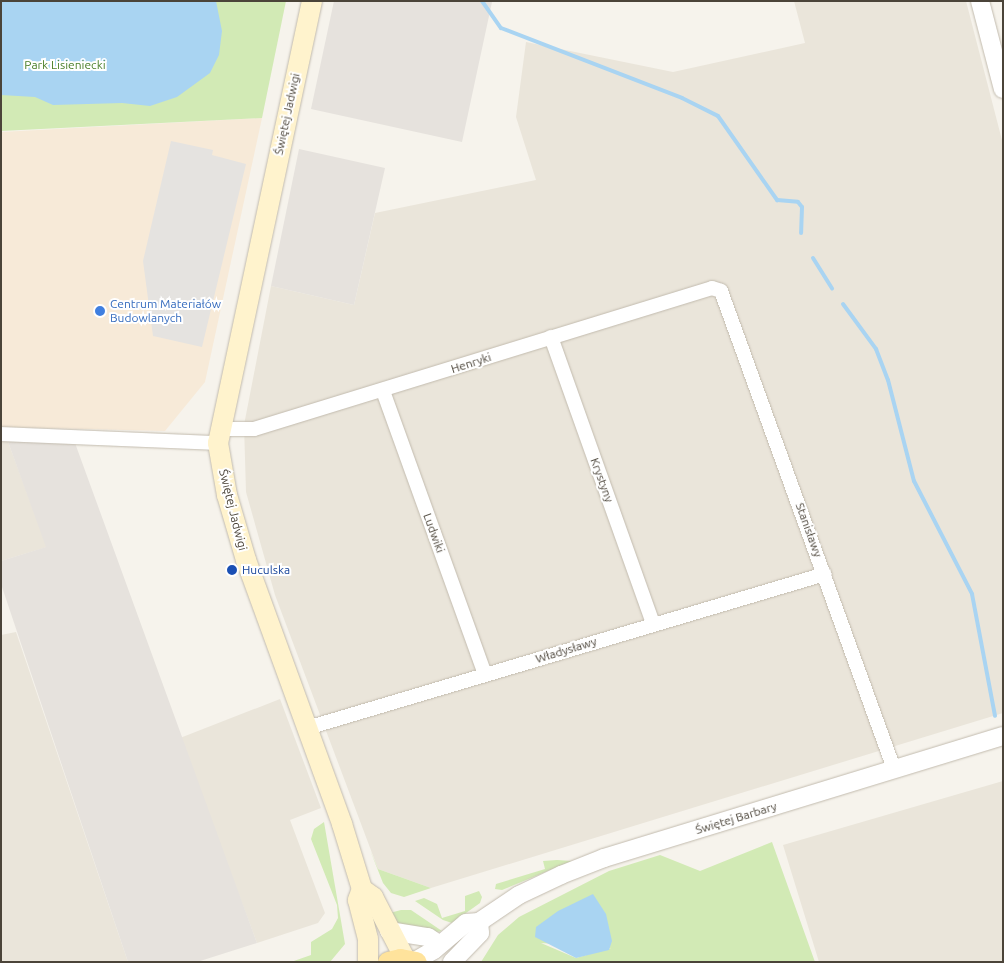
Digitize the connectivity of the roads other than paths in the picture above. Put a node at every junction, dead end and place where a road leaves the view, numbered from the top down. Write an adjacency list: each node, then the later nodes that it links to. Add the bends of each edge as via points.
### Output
1 (312, 1): 8 (main road, Świętej Jadwigi)
2 (980, 1): 3 (street)
3 (1003, 89)
4 (721, 291): 5 (street, Henryki, via 712,288); 9 (street, Stanisławy)
5 (551, 337): 6 (street, Henryki); 10 (street, Krystyny)
6 (383, 391): 8 (street, Henryki, via 254,429); 11 (street, Ludwiki)
7 (1, 434): 8 (street)
8 (219, 436): 12 (main road, Świętej Jadwigi, via 227,495 246,560)
9 (825, 574): 10 (street, Władysławy); 14 (street, Stanisławy)
10 (653, 623): 11 (street, Władysławy)
11 (485, 674): 12 (street, Władysławy)
12 (307, 728): 15 (main road, Świętej Jadwigi)
13 (1003, 736): 14 (street, Świętej Barbary)
14 (894, 769): 16 (street, Świętej Barbary, via 604,858 538,885)
15 (362, 889): 17 (main road, Świętej Jadwigi, via 373,897); 20 (main road, Świętej Jadwigi, via 358,900 368,939)
16 (479, 922): 18 (street, Świętej Barbary, via 466,923); 21 (street, via 480,933)
17 (389, 931): 18 (street, via 428,937); 19 (main road, Świętej Jadwigi)
18 (440, 945): 19 (street, Świętej Barbary)
19 (406, 961)
20 (368, 962)
21 (452, 962)

